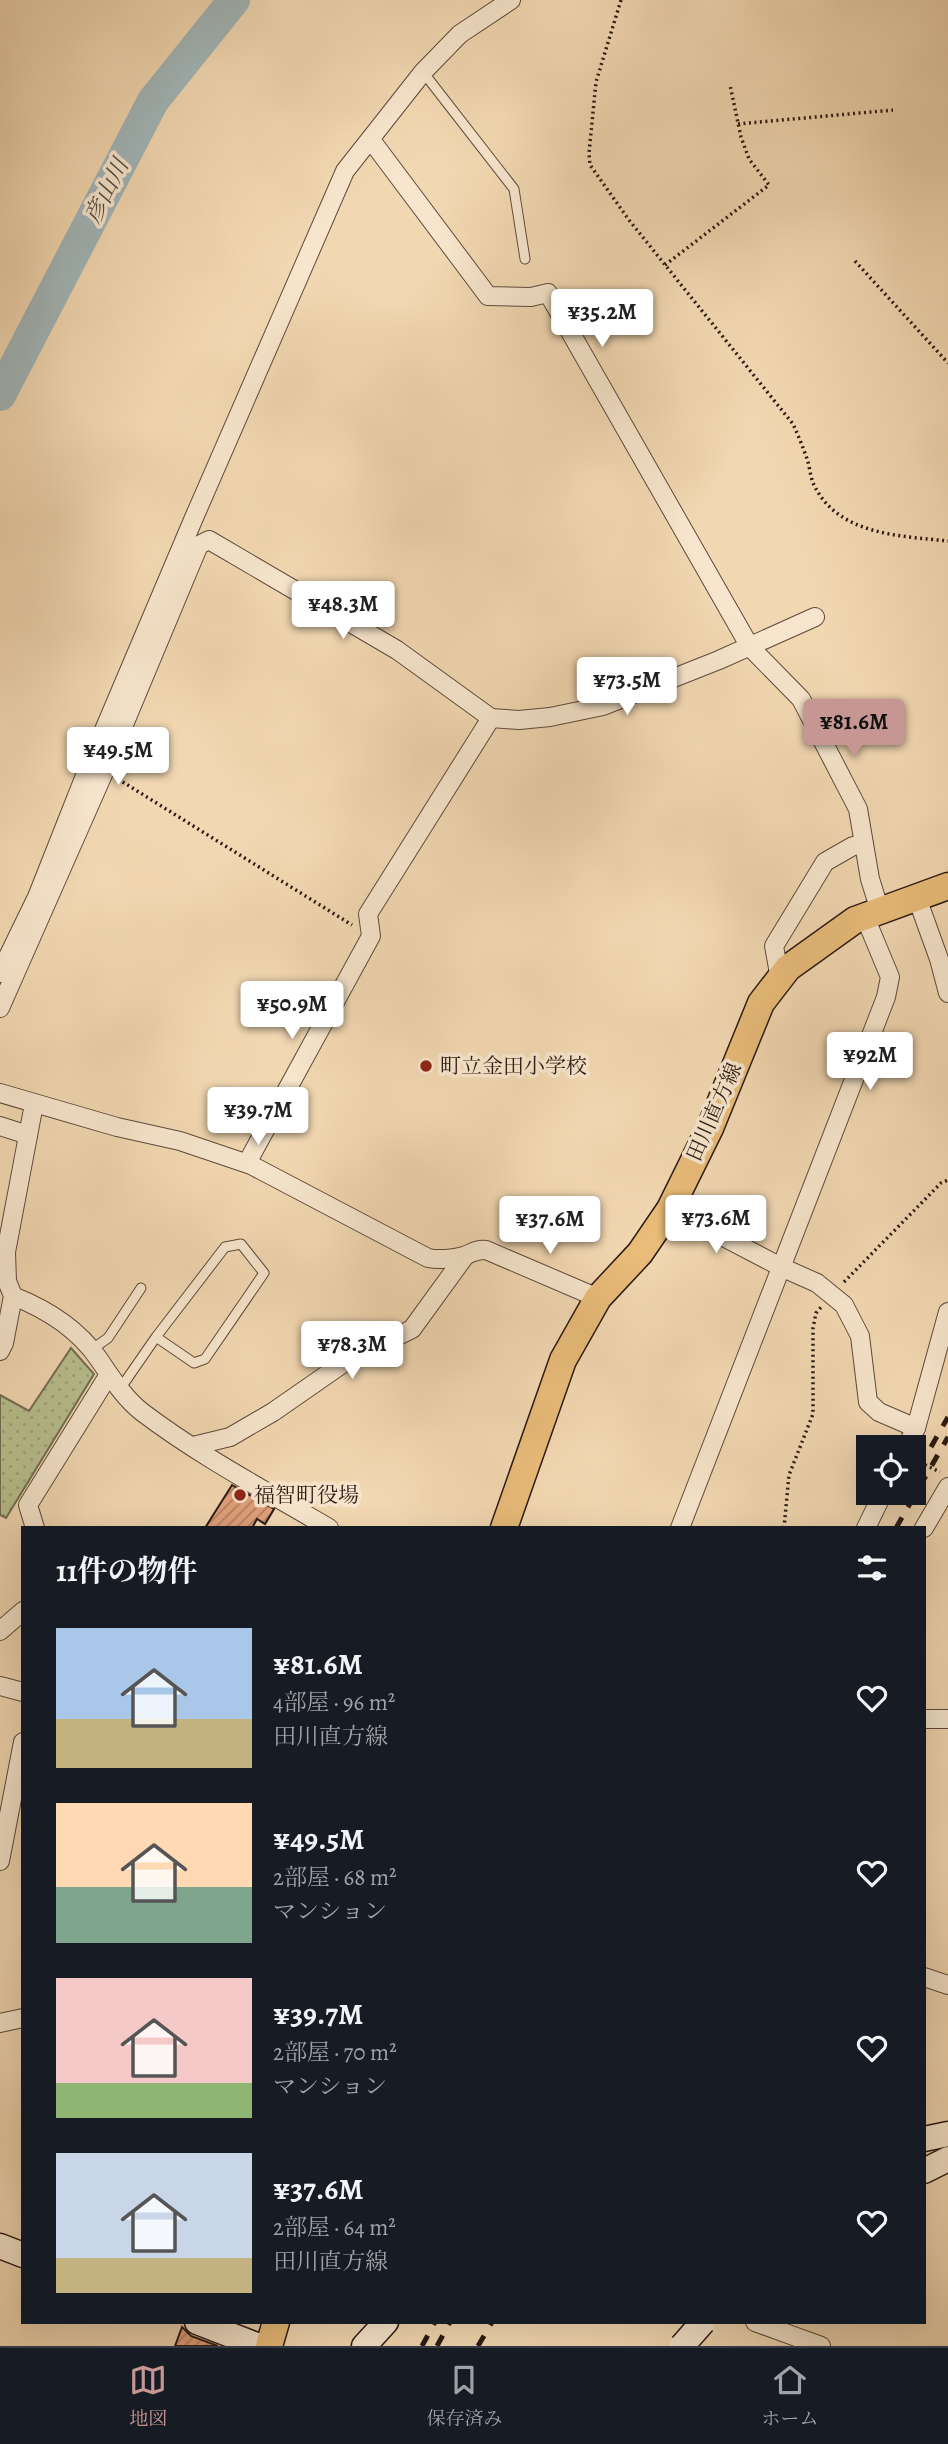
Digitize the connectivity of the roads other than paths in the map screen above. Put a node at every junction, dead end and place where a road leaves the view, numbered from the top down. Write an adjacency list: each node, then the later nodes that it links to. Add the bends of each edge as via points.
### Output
1 (511, 0): 2 (street, via 460,34)
2 (423, 72): 3 (street); 4 (lane, via 514,189)
3 (371, 140): 6 (street, via 488,296 548,293); 7 (street, via 345,171)
4 (525, 259)
5 (815, 617): 6 (street)
6 (750, 647): 8 (street, via 603,706 550,717); 9 (street, via 802,699 858,809)
7 (124, 705): 8 (street, via 199,545 209,540 397,650); 13 (street); 16 (street, via 105,770)
8 (491, 718): 21 (street, via 368,914 371,936)
9 (864, 844): 12 (street); 14 (street, via 825,862 774,946)
10 (948, 886): 11 (main road, 田川直方線)
11 (917, 898): 12 (main road, 田川直方線); 15 (street)
12 (873, 914): 14 (main road, 田川直方線, via 855,920 788,968); 24 (street, via 890,977 886,997)
13 (0, 973)
14 (780, 979): 22 (main road, 田川直方線, via 761,1003 710,1128)
15 (948, 993)
16 (0, 1008)
17 (0, 1093): 18 (street)
18 (34, 1104): 20 (street); 21 (street)
19 (0, 1126): 20 (street)
20 (28, 1135): 26 (street, via 6,1252 7,1281)
21 (247, 1163): 23 (street, via 428,1258)
22 (670, 1209): 24 (street); 27 (main road, 田川直方線, via 640,1253)
23 (465, 1256): 27 (street, via 486,1250); 35 (street, via 412,1329 345,1362 230,1437)
24 (781, 1267): 33 (street, via 817,1283 844,1305 860,1336 867,1402); 41 (street)
25 (142, 1288): 30 (lane, via 107,1338)
26 (13, 1296): 30 (street, via 65,1323); 31 (street)
27 (598, 1298): 40 (main road, 田川直方線, via 563,1360)
28 (948, 1312): 33 (street)
29 (156, 1337): 29 (lane, via 225,1247 241,1244 264,1273 205,1359 194,1363); 32 (lane)
30 (91, 1350): 32 (street)
31 (0, 1351)
32 (114, 1382): 35 (street, via 140,1410); 38 (street, via 28,1505)
33 (916, 1428): 34 (street)
34 (912, 1435)
35 (193, 1446): 39 (street)
36 (948, 1487): 43 (street)
37 (878, 1505): 42 (street)
38 (34, 1526)
39 (326, 1526)
40 (505, 1526)
41 (681, 1526)
42 (867, 1526)
43 (925, 1526)
44 (21, 1613): 45 (street)
45 (0, 1631)
46 (0, 1686): 47 (street)
47 (21, 1691)
48 (926, 1719): 49 (street)
49 (948, 1719)
50 (21, 1752): 51 (street)
51 (0, 1861)
52 (926, 1978): 53 (street)
53 (948, 1985)
54 (21, 2018): 55 (street)
55 (0, 2023)
56 (948, 2134): 57 (street)
57 (926, 2139)
58 (948, 2159): 59 (street)
59 (926, 2170)
60 (0, 2246): 61 (street)
61 (21, 2254)
62 (202, 2324): 69 (street)
63 (275, 2324): 70 (main road)
64 (371, 2324): 71 (street)
65 (384, 2324): 71 (street)
66 (692, 2324): 73 (street)
67 (701, 2324): 72 (street, bridge)
68 (760, 2324): 74 (street)
69 (259, 2346)
70 (269, 2346)
71 (363, 2346)
72 (682, 2346)
73 (697, 2346)
74 (821, 2346)

